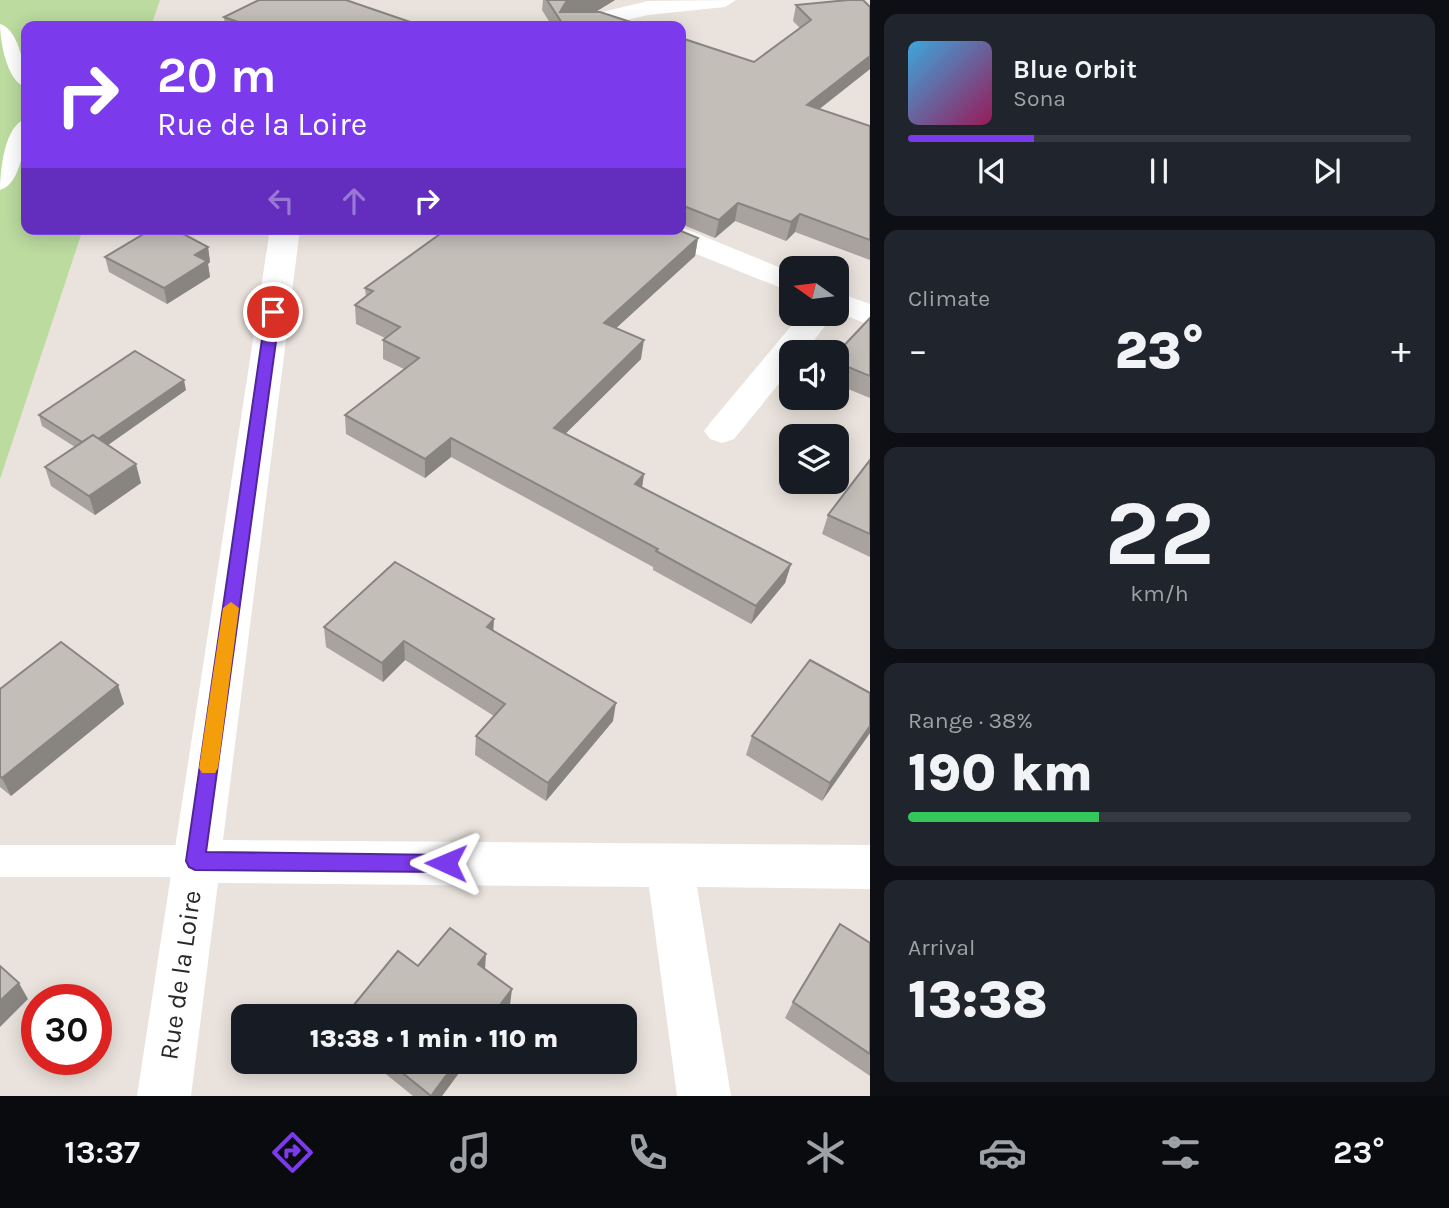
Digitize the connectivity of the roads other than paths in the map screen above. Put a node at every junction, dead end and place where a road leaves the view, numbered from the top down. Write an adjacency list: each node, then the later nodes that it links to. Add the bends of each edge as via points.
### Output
1 (725, 0): 2 (street, via 648,8)
2 (594, 21)
3 (0, 29): 4 (lane)
4 (21, 72)
5 (21, 136): 6 (lane)
6 (0, 184)
7 (284, 235): 15 (street, Rue de la Loire)
8 (674, 235): 9 (street)
9 (779, 278)
10 (849, 307): 11 (street)
11 (870, 316)
12 (808, 326): 13 (street)
13 (722, 431)
14 (0, 861): 15 (lane)
15 (195, 861): 16 (street); 18 (street, Rue de la Loire)
16 (670, 866): 17 (street); 19 (street)
17 (870, 867)
18 (164, 1096)
19 (704, 1096)

